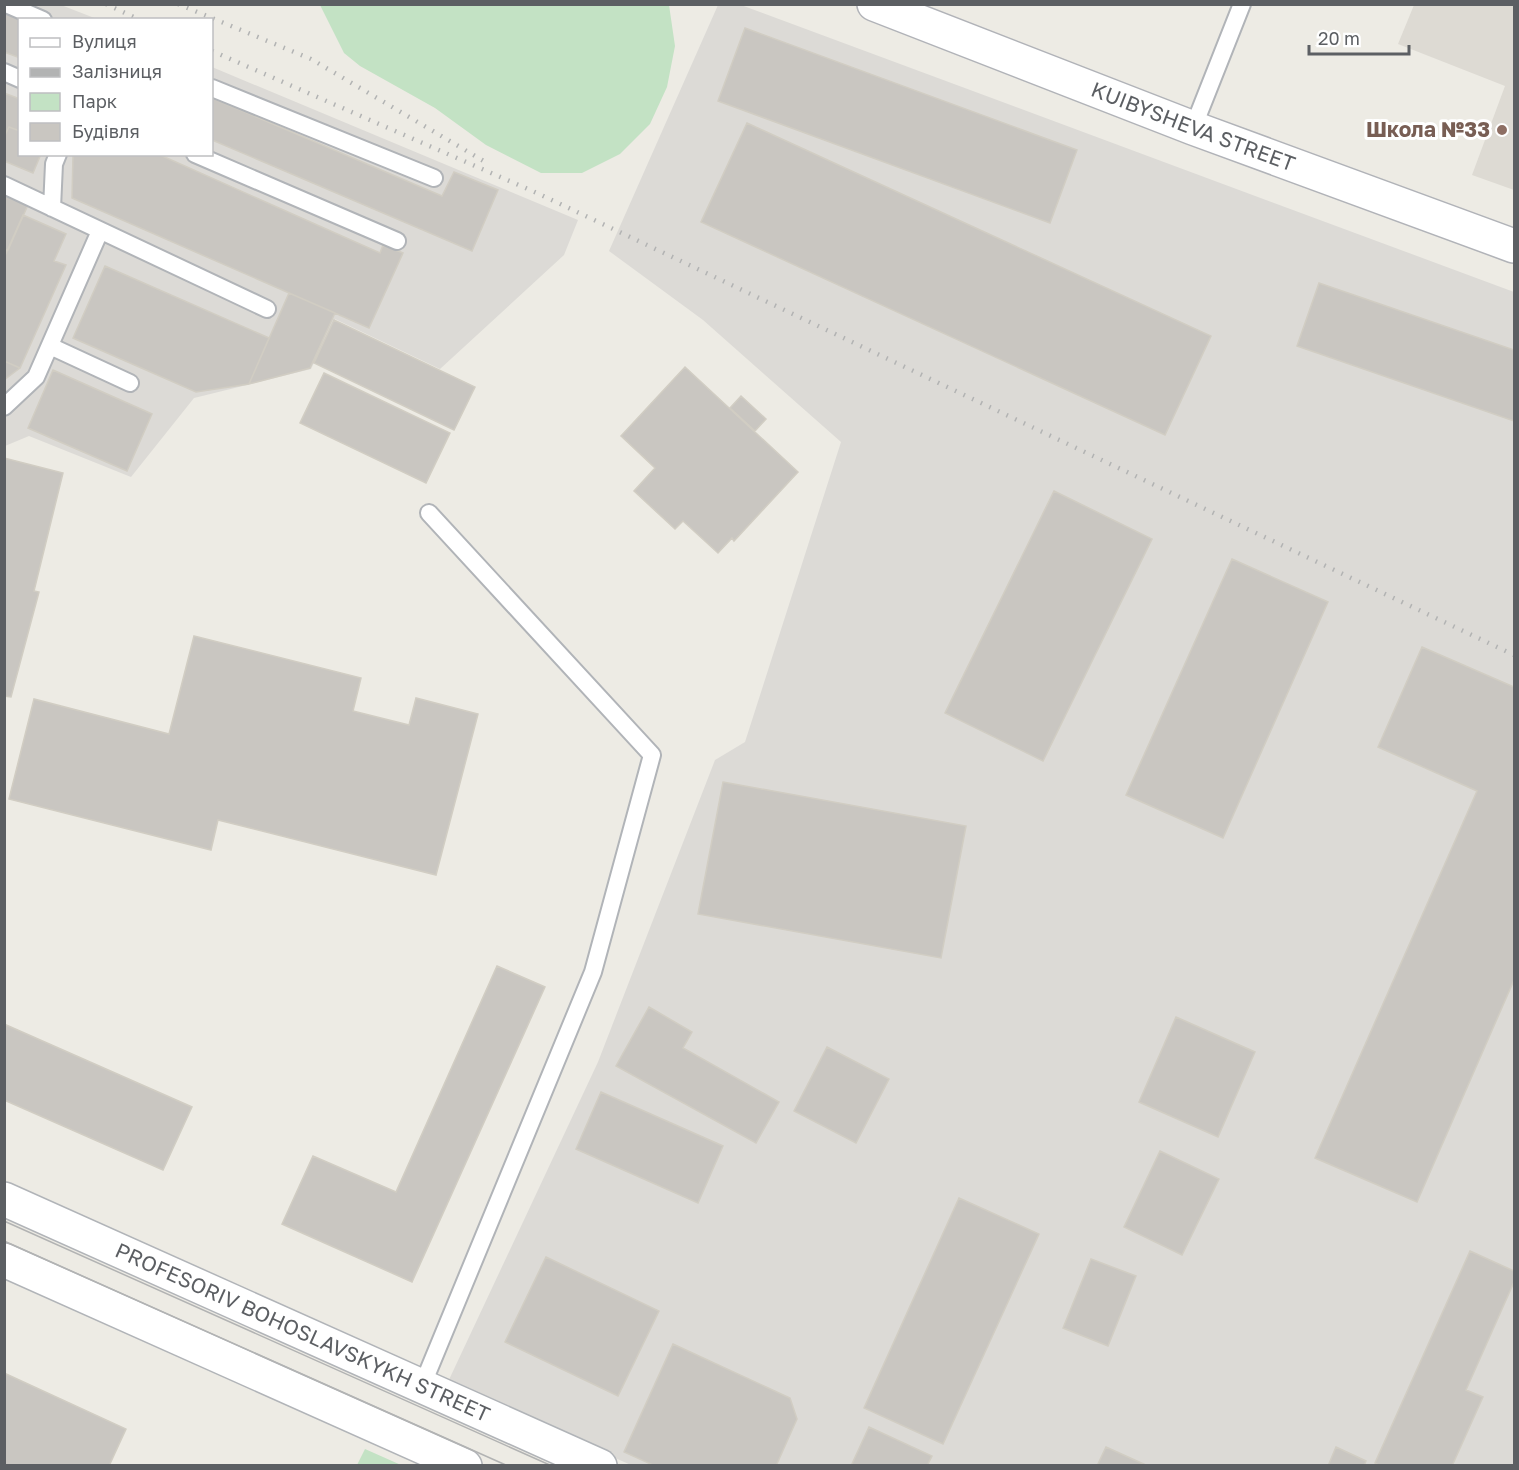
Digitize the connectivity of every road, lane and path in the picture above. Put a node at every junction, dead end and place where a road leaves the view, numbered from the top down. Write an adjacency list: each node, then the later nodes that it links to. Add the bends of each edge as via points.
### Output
1 (6, 4): 4 (lane)
2 (874, 4): 8 (street, KUIBYSHEVA STREET)
3 (1242, 4): 8 (lane)
4 (39, 18)
5 (4, 72): 6 (lane)
6 (18, 78)
7 (213, 88): 11 (lane)
8 (1193, 128): 16 (street, KUIBYSHEVA STREET)
9 (57, 156): 13 (lane)
10 (200, 156): 15 (lane)
11 (434, 178)
12 (4, 185): 13 (lane)
13 (52, 208): 14 (lane)
14 (100, 231): 17 (lane); 18 (lane)
15 (397, 241)
16 (1515, 246)
17 (267, 309)
18 (50, 346): 19 (lane); 20 (lane, via 36,377)
19 (130, 383)
20 (4, 407)
21 (429, 513): 24 (lane, via 652,755 593,972)
22 (4, 1199): 24 (street, PROFESORIV BOHOSLAVSKYKH STREET)
23 (4, 1260): 25 (street)
24 (422, 1386): 26 (street, PROFESORIV BOHOSLAVSKYKH STREET)
25 (465, 1466)
26 (600, 1466)

